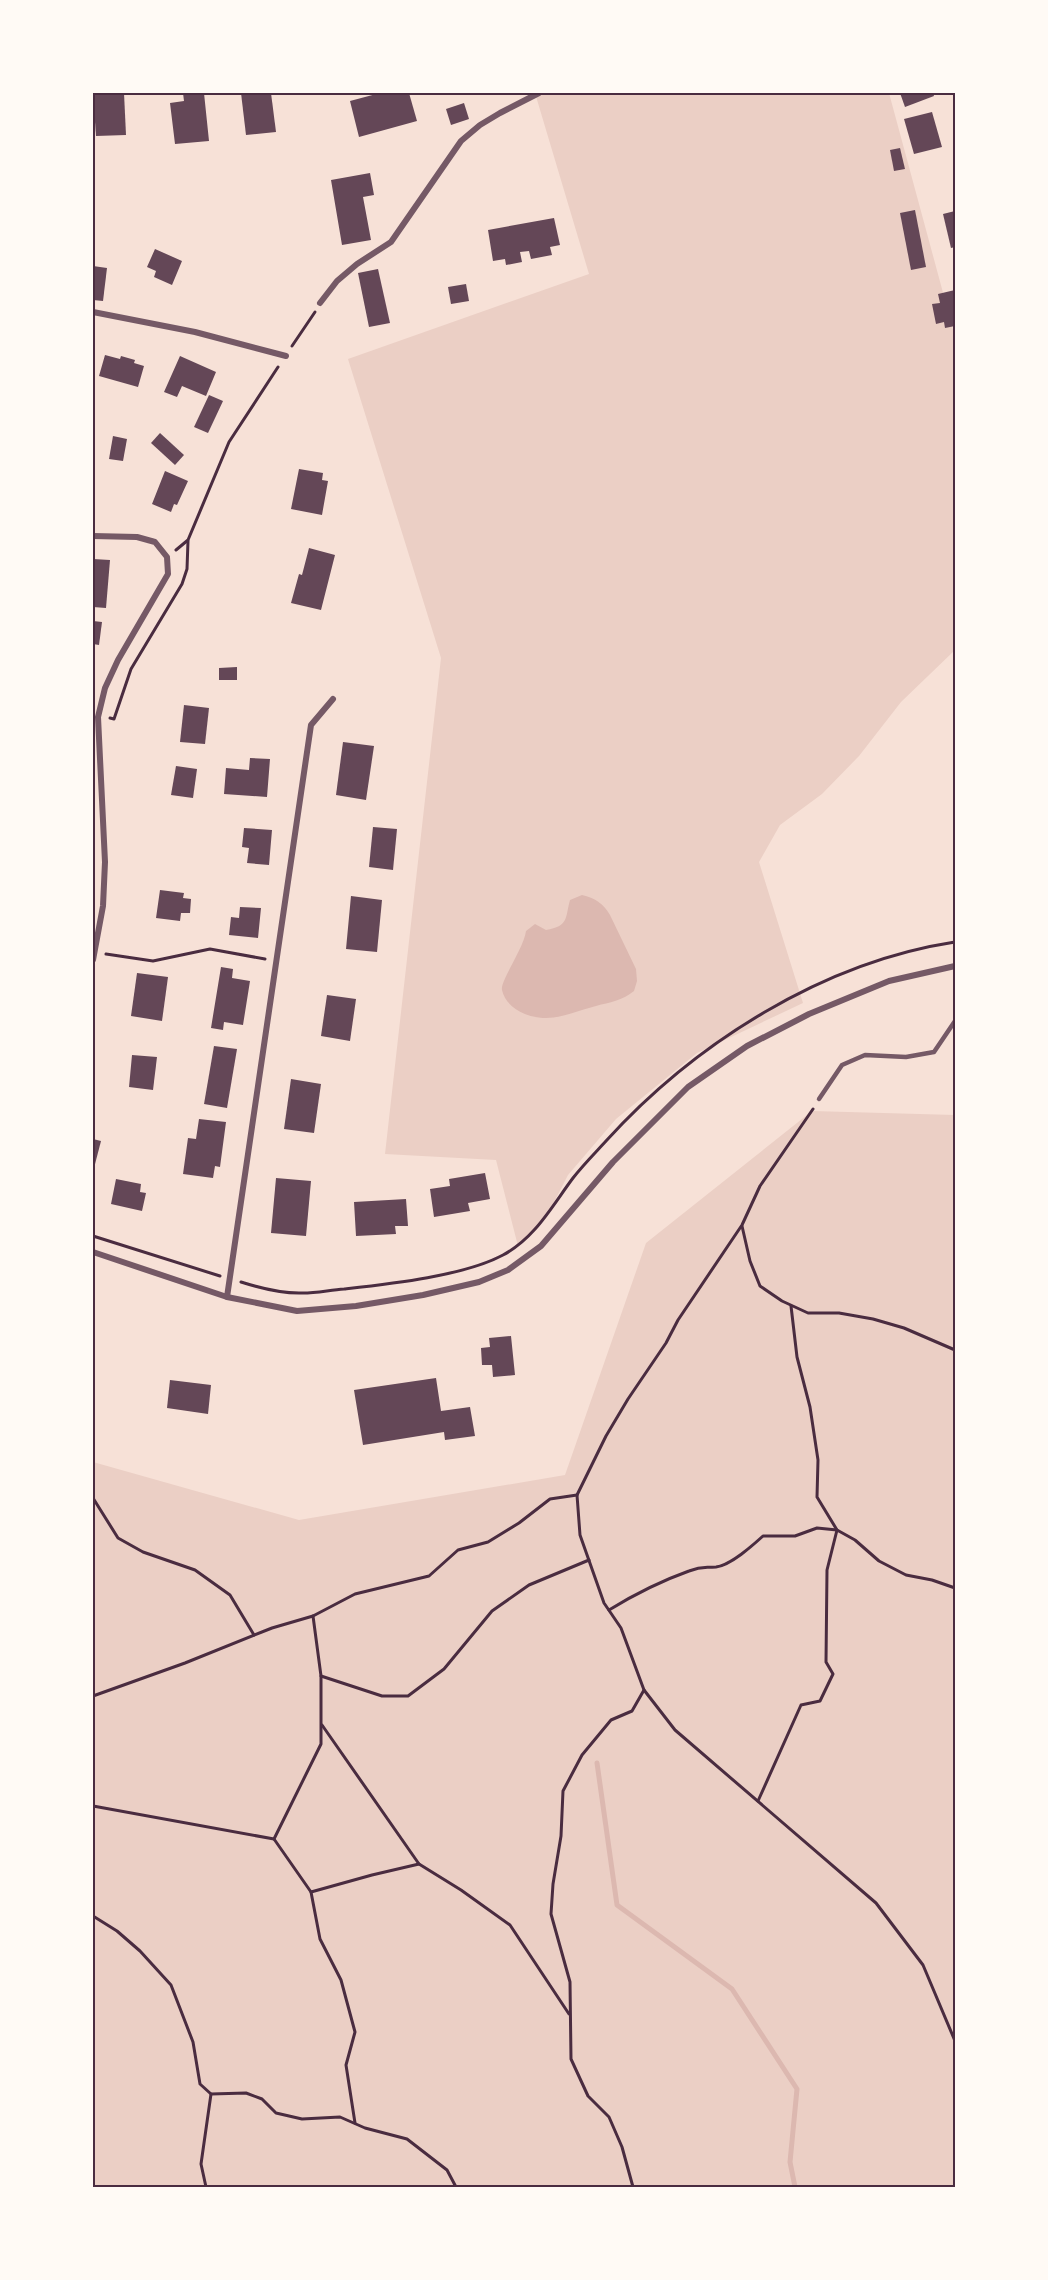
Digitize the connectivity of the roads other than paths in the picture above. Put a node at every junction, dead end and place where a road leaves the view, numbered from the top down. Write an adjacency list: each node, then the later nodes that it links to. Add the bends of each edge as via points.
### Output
1 (539, 93): 2 (street, via 480,125 461,141 391,242 337,281)
2 (320, 303)
3 (93, 312): 4 (street, via 195,332)
4 (285, 356)
5 (93, 536): 7 (street, via 137,537 155,542 167,557 168,574 118,660 98,717 105,862 103,906)
6 (333, 699): 12 (street, via 310,725)
7 (93, 960)
8 (955, 966): 12 (street, via 889,981 809,1014 747,1046 688,1087 613,1161 541,1246 508,1270 479,1282 356,1306 297,1311)
9 (955, 1021): 10 (lane, via 934,1052 906,1057 865,1055 842,1065)
10 (819, 1099)
11 (93, 1252): 12 (street)
12 (227, 1297)

